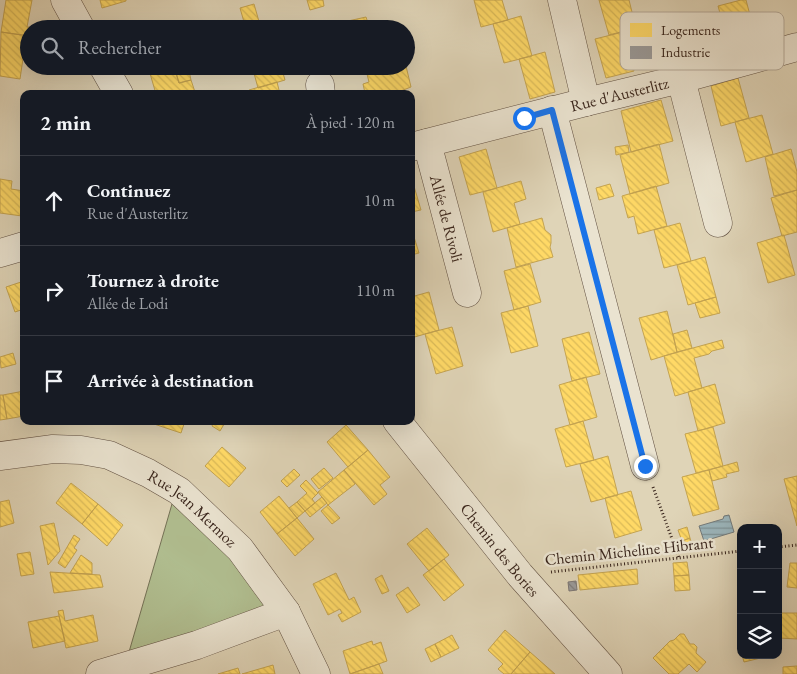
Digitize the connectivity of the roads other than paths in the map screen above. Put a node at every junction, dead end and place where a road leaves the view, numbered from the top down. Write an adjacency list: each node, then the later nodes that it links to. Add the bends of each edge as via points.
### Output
1 (65, 0): 3 (street)
2 (562, 0): 10 (street)
3 (76, 20)
4 (797, 46): 5 (street, Rue d'Austerlitz)
5 (784, 50)
6 (713, 70): 8 (street, Rue d'Austerlitz)
7 (108, 75): 9 (street)
8 (681, 79): 10 (street, Rue d'Austerlitz); 13 (street)
9 (117, 90)
10 (586, 102): 11 (street, Rue d'Austerlitz)
11 (552, 110): 12 (street, Rue d'Austerlitz); 19 (street)
12 (419, 145): 16 (street, Allée de Rivoli)
13 (718, 223)
14 (20, 247): 15 (street)
15 (0, 253)
16 (467, 294)
17 (400, 425): 23 (street, Chemin des Bories, via 520,575)
18 (0, 456): 20 (street, Rue Jean Mermoz, via 53,448 81,450 109,455 148,473 179,491 240,549)
19 (645, 466)
20 (286, 612): 21 (street, via 197,645); 22 (street, Rue Jean Mermoz)
21 (100, 674)
22 (316, 674)
23 (608, 674)

